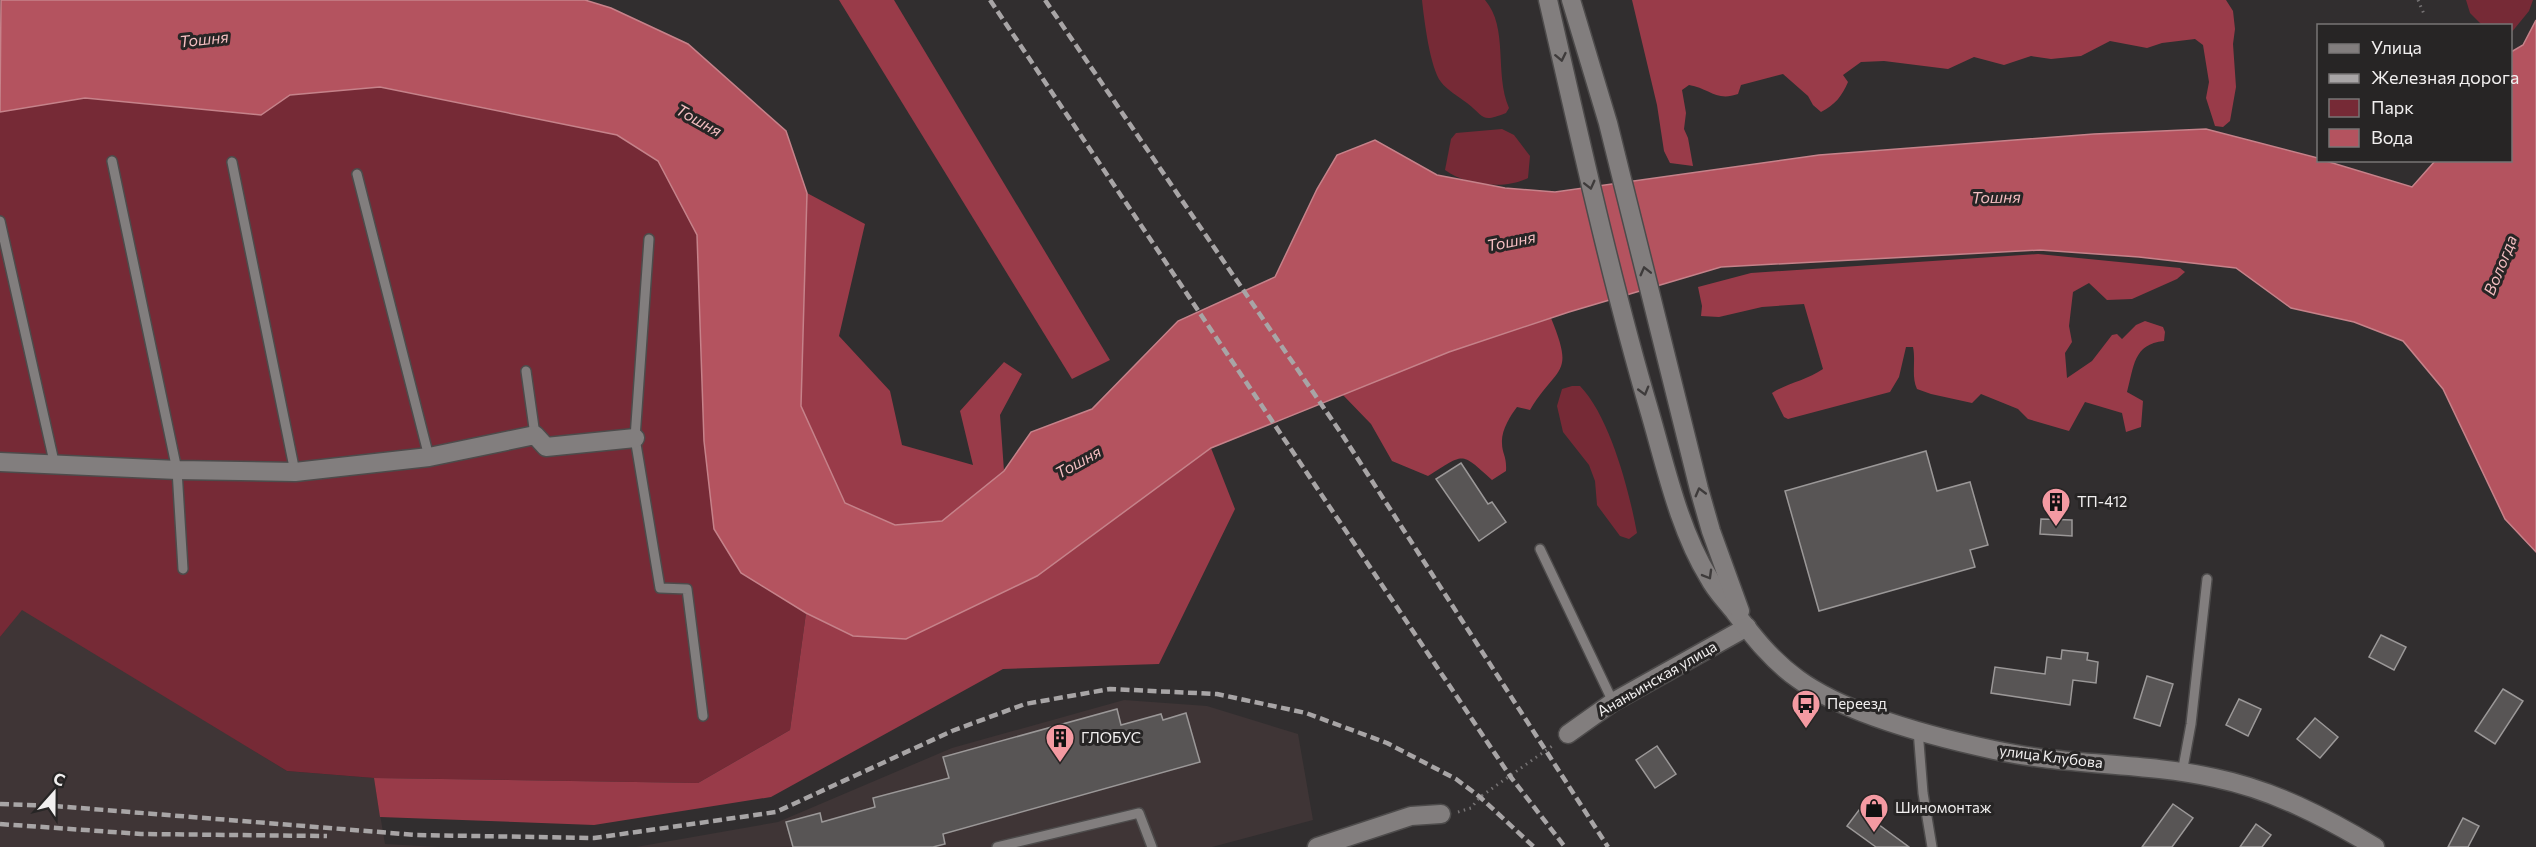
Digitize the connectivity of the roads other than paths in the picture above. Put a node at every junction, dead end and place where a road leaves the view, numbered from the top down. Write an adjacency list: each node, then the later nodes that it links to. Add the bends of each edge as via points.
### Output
1 (1548, 0): 19 (main road, улица Клубова, one-way to 19, via 1628,335 1674,494 1710,580)
2 (1571, 0): 19 (main road, one-way to 2, via 1699,489 1608,123)
3 (112, 161): 14 (lane)
4 (232, 162): 15 (lane)
5 (357, 174): 11 (lane)
6 (0, 221): 13 (lane)
7 (649, 239): 10 (lane)
8 (526, 370): 9 (lane)
9 (535, 435): 10 (main road, via 546,447); 11 (main road)
10 (635, 438): 21 (lane, via 660,588 687,590)
11 (429, 457): 15 (main road)
12 (0, 462): 13 (main road)
13 (55, 466): 14 (main road)
14 (177, 470): 15 (main road); 17 (lane)
15 (295, 472)
16 (1540, 549): 20 (lane)
17 (183, 569)
18 (2207, 579): 24 (lane)
19 (1747, 627): 20 (main road, Ананьинская улица); 22 (main road, улица Клубова, via 1776,662 1810,687 1851,707)
20 (1613, 702): 23 (main road, Ананьинская улица)
21 (703, 716)
22 (1918, 730): 24 (main road, улица Клубова, via 2037,758); 29 (lane)
23 (1568, 734)
24 (2182, 772): 30 (main road, улица Клубова, via 2237,783 2283,798)
25 (1441, 814): 28 (main road, via 1411,816)
26 (997, 847): 27 (lane, via 1139,813)
27 (1152, 847)
28 (1317, 847)
29 (1932, 847)
30 (2375, 847)

